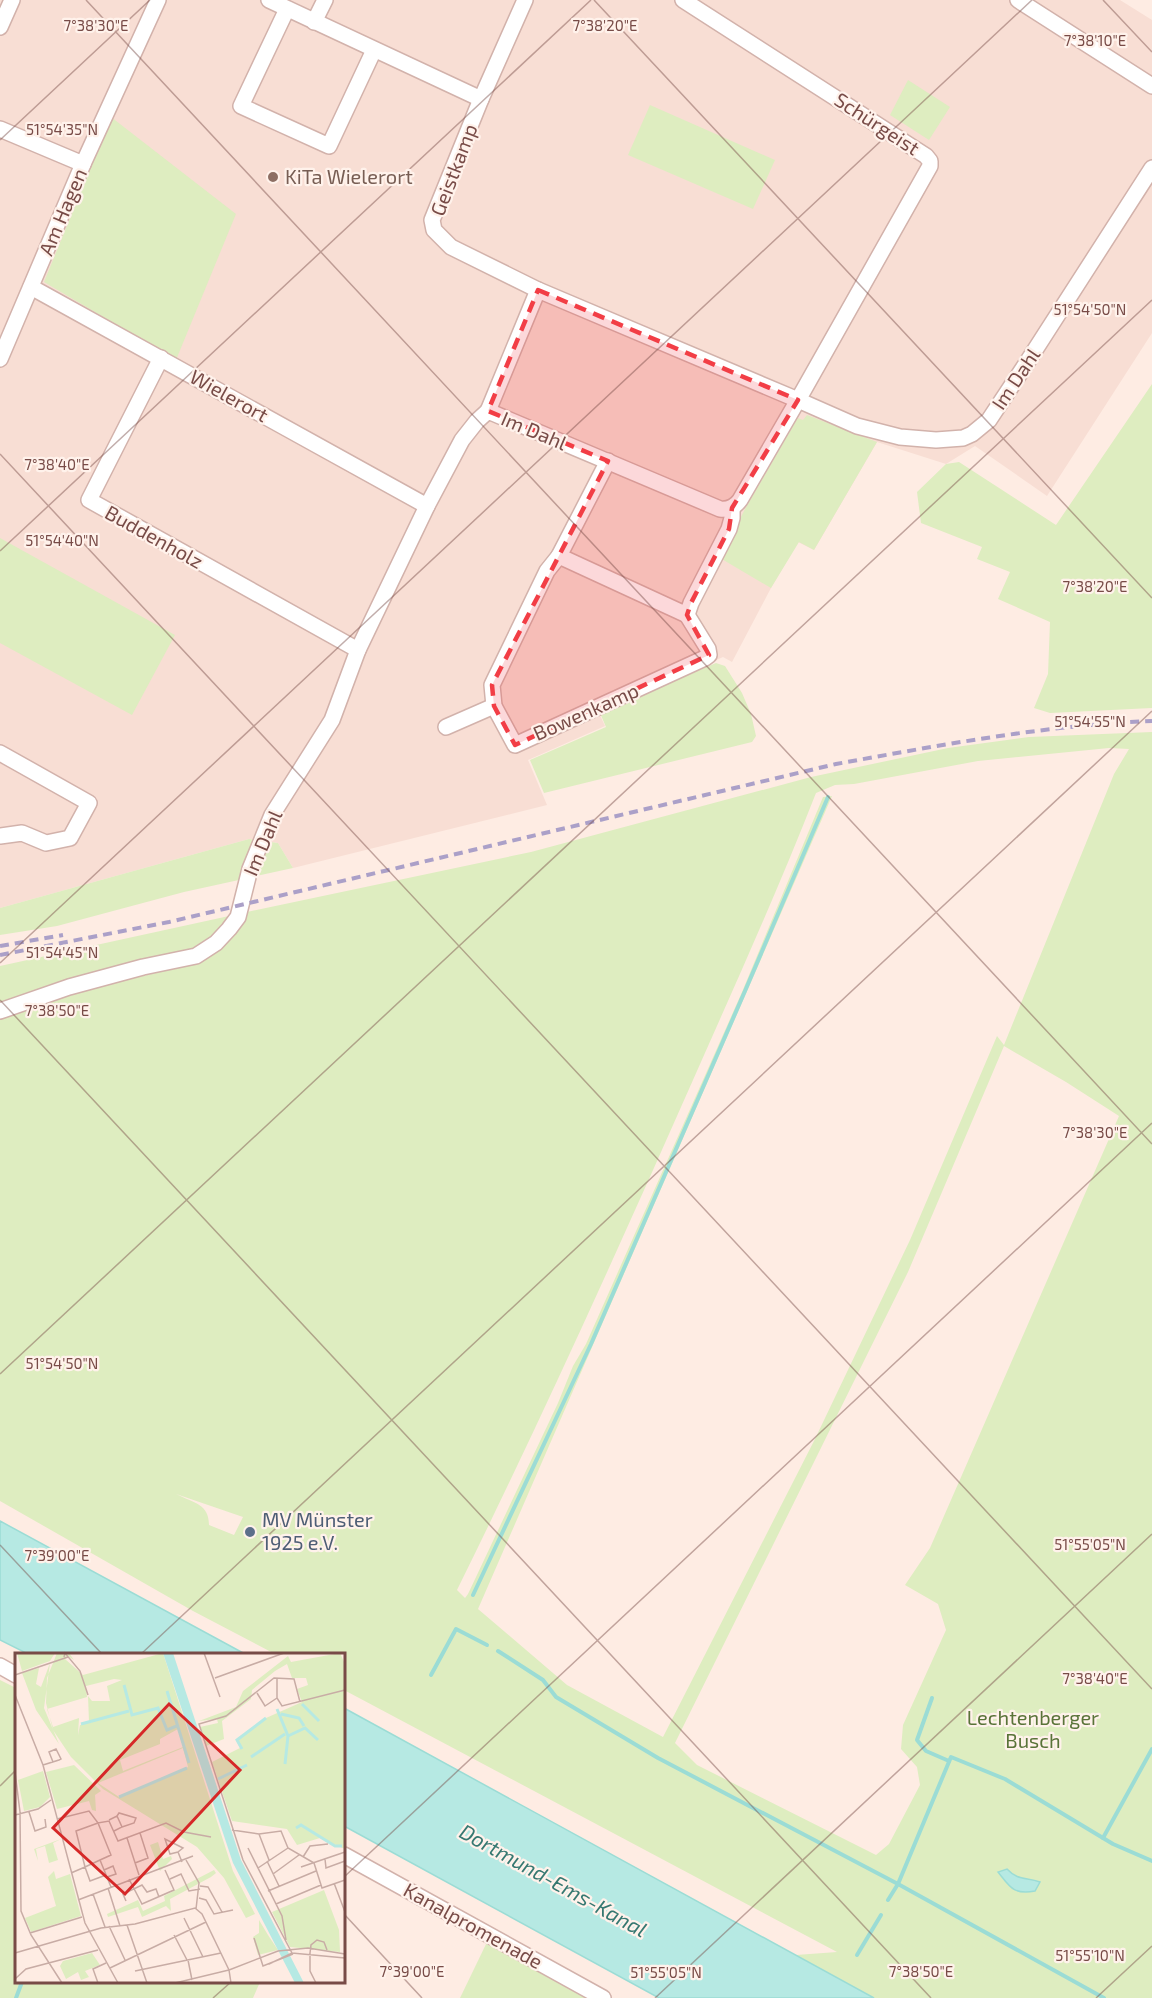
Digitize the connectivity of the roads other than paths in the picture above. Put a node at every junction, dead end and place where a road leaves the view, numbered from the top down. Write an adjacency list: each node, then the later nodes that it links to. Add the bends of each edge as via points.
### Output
1 (12, 0): 10 (street)
2 (158, 0): 15 (street, Am Hagen)
3 (269, 0): 8 (street)
4 (325, 0): 9 (street)
5 (525, 0): 13 (street, Geistkamp)
6 (683, 0): 21 (street, Schürgeist, via 930,161)
7 (1018, 0): 12 (street)
8 (287, 9): 9 (street); 11 (street, via 241,106 329,146)
9 (314, 22): 11 (street)
10 (0, 27)
11 (374, 50): 13 (street)
12 (1152, 86)
13 (481, 99): 18 (street, Geistkamp, via 432,219 434,230 451,247)
14 (0, 129): 15 (street)
15 (83, 164): 17 (street, Am Hagen)
16 (1152, 168): 21 (street, Im Dahl, via 989,420 972,434 936,440 900,437 857,426)
17 (31, 287): 19 (street, Wielerort); 20 (street, Am Hagen)
18 (538, 290): 21 (street, Geistkamp); 22 (street)
19 (161, 358): 24 (street, Wielerort); 28 (street, Buddenholz, via 89,500)
20 (0, 359)
21 (798, 400): 25 (street)
22 (488, 411): 23 (street, Im Dahl); 24 (street, Im Dahl, via 462,440)
23 (608, 461): 25 (street, Im Dahl, via 720,509); 26 (street)
24 (427, 506): 28 (street, Im Dahl)
25 (732, 508): 27 (street, via 729,529)
26 (559, 556): 27 (street); 29 (street, via 547,571 492,685)
27 (687, 615): 29 (street, Bowenkamp, via 708,649 705,658 515,745)
28 (358, 650): 33 (street, Im Dahl, via 332,720 272,815 250,869 238,916 216,943 196,956 69,987)
29 (494, 706): 30 (street)
30 (446, 727)
31 (0, 753): 32 (street, via 89,803 70,838 46,843 22,833)
32 (0, 836)
33 (0, 1011)
34 (0, 1666): 35 (street)
35 (15, 1674)
36 (345, 1856): 37 (street, Kanalpromenade)
37 (603, 1998)

